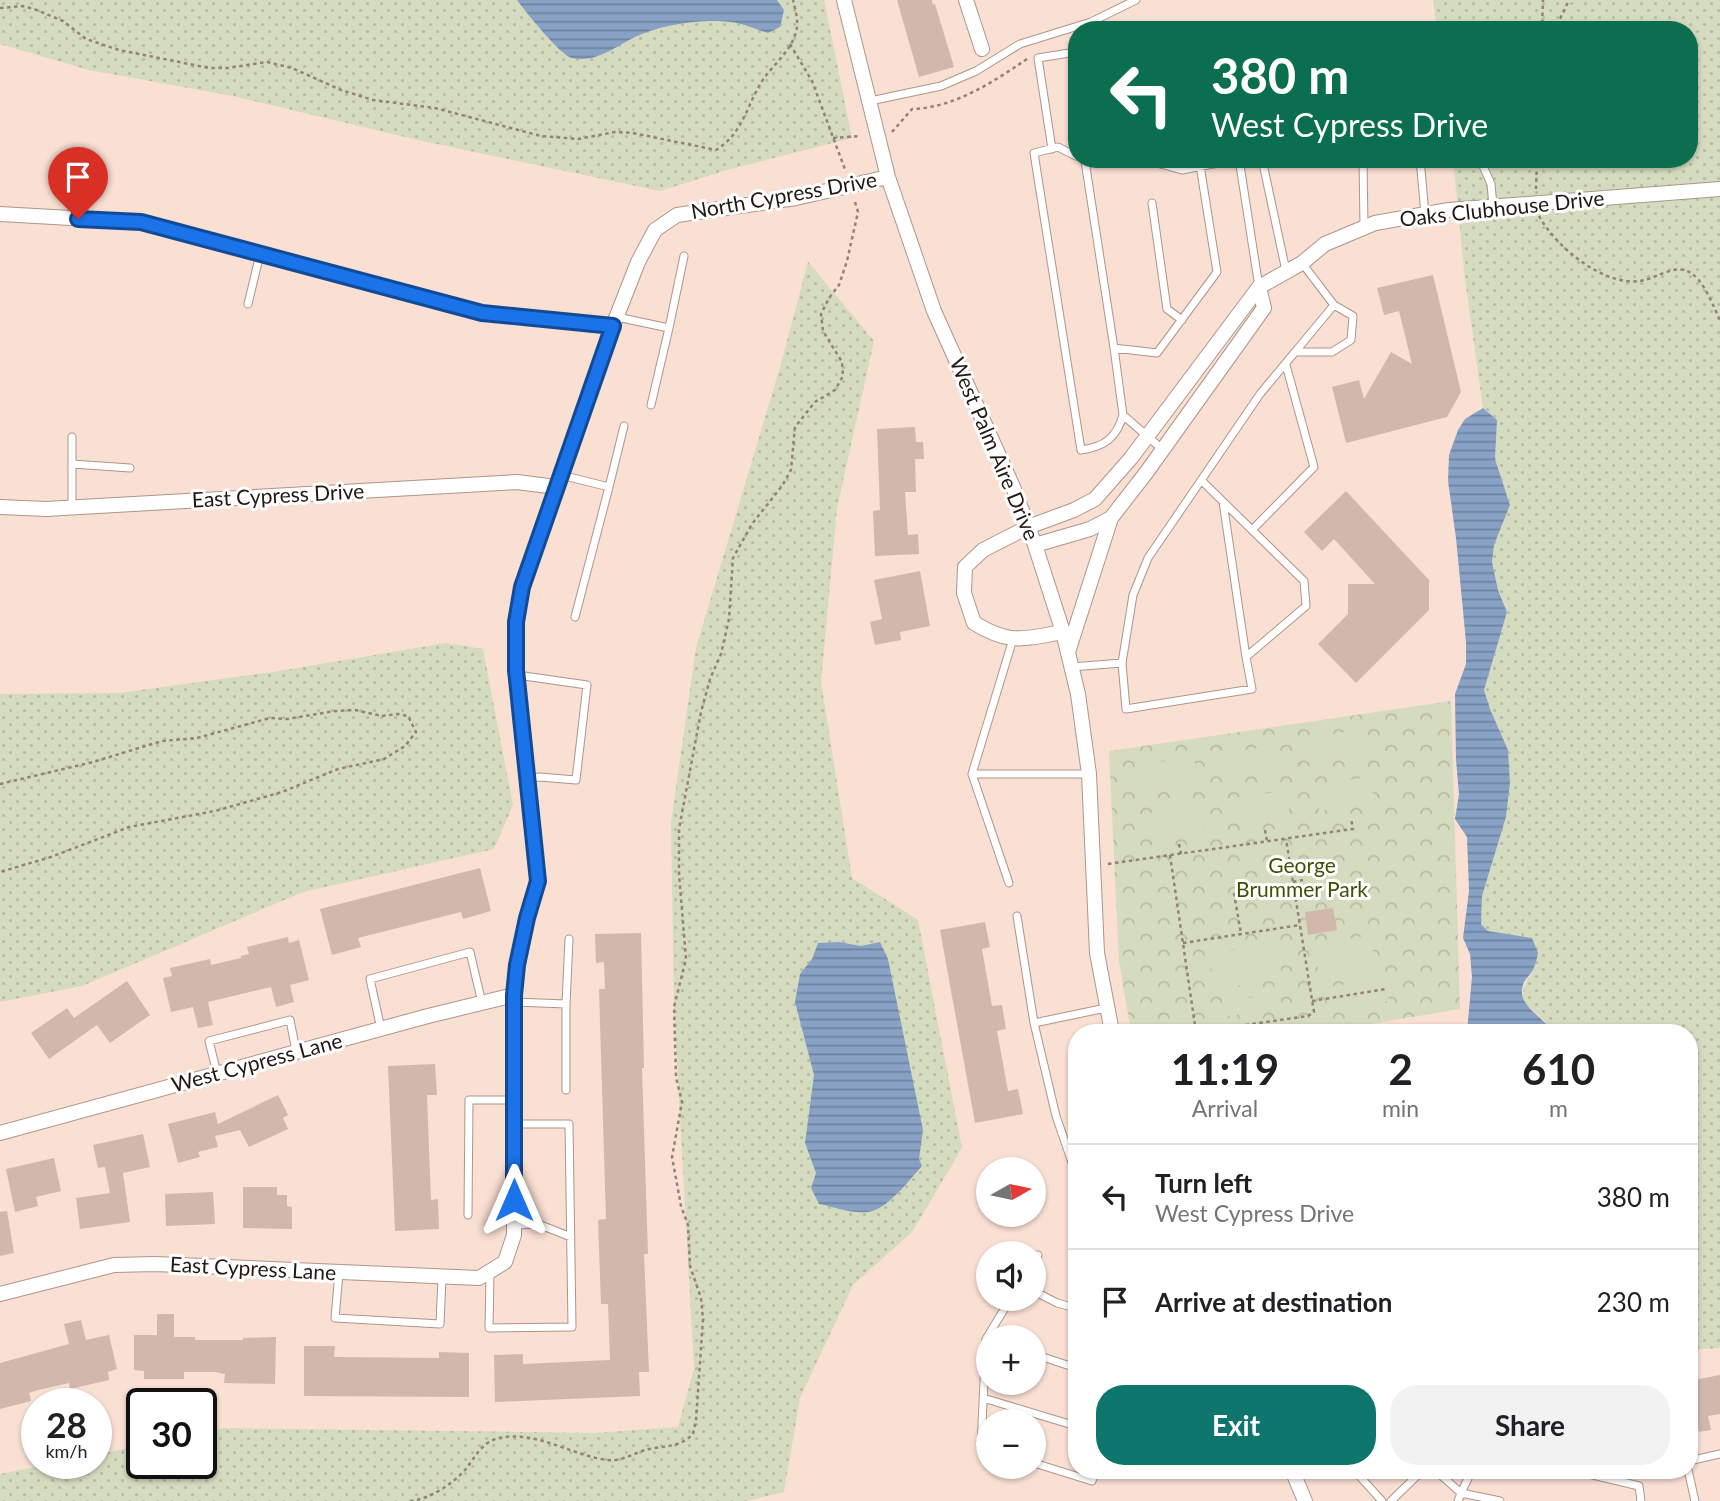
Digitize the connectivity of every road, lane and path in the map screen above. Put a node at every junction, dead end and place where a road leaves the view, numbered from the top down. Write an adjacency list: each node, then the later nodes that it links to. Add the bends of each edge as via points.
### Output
1 (793, 0): 12 (path, via 797,27)
2 (845, 0): 16 (street, West Palm Aire Drive)
3 (966, 0): 13 (street)
4 (1136, 0): 8 (lane)
5 (1543, 0): 9 (path)
6 (1569, 0): 10 (path)
7 (0, 8): 12 (path, via 34,9 63,21 86,39 119,50 209,68 267,62 373,100 445,110 541,136 578,139 633,133 716,150 740,127 764,78)
8 (1093, 21)
9 (1542, 21)
10 (1559, 21)
11 (1068, 29): 16 (lane, via 1020,44 941,86)
12 (790, 44): 18 (path, via 812,81)
13 (982, 49)
14 (1068, 53): 15 (lane)
15 (1038, 58): 17 (path, via 1029,58 971,94 912,109 891,133); 19 (lane)
16 (869, 101): 17 (street, West Palm Aire Drive)
17 (877, 135): 18 (path); 29 (street, West Palm Aire Drive)
18 (833, 138): 30 (path)
19 (1052, 149): 20 (lane); 53 (lane, via 1034,153 1082,450 1098,448 1119,430)
20 (1068, 152)
21 (1085, 168): 49 (lane)
22 (1200, 168): 45 (lane, via 1217,272)
23 (1240, 168): 42 (lane)
24 (1264, 168): 41 (lane)
25 (1363, 168): 37 (lane)
26 (1421, 168): 36 (lane)
27 (1484, 168): 34 (lane)
28 (1537, 168): 33 (path)
29 (888, 177): 30 (street, North Cypress Drive); 67 (street, West Palm Aire Drive, via 934,311)
30 (851, 186): 47 (street, North Cypress Drive, via 677,215 655,230); 145 (path, via 858,212 839,285 821,314 823,331 842,362 842,376 835,390 814,402 795,426 791,470 733,558 729,620 701,712 679,829 686,959 674,1007 682,1102 672,1157 703,1319 693,1434 677,1446 638,1451 611,1461 545,1442 499,1438 487,1443 454,1480)
31 (1720, 189): 33 (street, Oaks Clubhouse Drive)
32 (1152, 203): 45 (lane, via 1167,309)
33 (1536, 204): 34 (street, Oaks Clubhouse Drive); 46 (path, via 1547,228 1590,268 1630,281 1678,270 1690,272)
34 (1493, 207): 36 (street, Oaks Clubhouse Drive)
35 (0, 214): 38 (street, via 141,222)
36 (1425, 214): 37 (street, Oaks Clubhouse Drive)
37 (1364, 227): 40 (street, Oaks Clubhouse Drive, via 1325,244)
38 (260, 254): 43 (lane); 47 (street, via 482,313)
39 (684, 256): 48 (lane)
40 (1302, 263): 41 (street, Oaks Clubhouse Drive); 44 (lane)
41 (1286, 271): 42 (street, Oaks Clubhouse Drive)
42 (1259, 287): 55 (street, Oaks Clubhouse Drive); 57 (street, via 1264,308)
43 (248, 304)
44 (1334, 304): 50 (lane); 50 (lane, via 1353,316 1351,340 1332,352)
45 (1182, 320): 49 (lane, via 1157,353)
46 (1720, 320)
47 (614, 322): 48 (lane); 61 (street, North Cypress Drive)
48 (668, 327): 52 (lane)
49 (1114, 348): 53 (lane)
50 (1295, 352): 51 (lane)
51 (1286, 365): 60 (lane, via 1260,394); 68 (lane, via 1314,467)
52 (651, 405)
53 (1123, 415): 55 (lane)
54 (624, 426): 62 (lane)
55 (1147, 436): 57 (lane); 67 (street, Oaks Clubhouse Drive, via 1095,499)
56 (72, 437): 58 (lane)
57 (1162, 449): 66 (street)
58 (72, 464): 59 (lane); 65 (lane)
59 (130, 468)
60 (1201, 480): 63 (lane); 75 (lane, via 1148,558 1133,595)
61 (558, 481): 62 (lane); 65 (street, East Cypress Drive); 76 (street, North Cypress Drive, via 522,587 516,622)
62 (609, 487): 70 (lane)
63 (1223, 501): 68 (lane); 73 (lane)
64 (0, 507): 65 (street, East Cypress Drive)
65 (72, 508)
66 (1111, 518): 69 (street); 74 (street)
67 (1028, 527): 69 (street, West Palm Aire Drive); 72 (street, Oaks Clubhouse Drive, via 983,550 965,567 964,593 974,623 995,635)
68 (1252, 530): 73 (lane, via 1304,581 1306,606)
69 (1035, 545): 71 (street, West Palm Aire Drive)
70 (575, 617)
71 (1063, 632): 72 (street); 74 (street, West Palm Aire Drive)
72 (1013, 638): 77 (lane)
73 (1246, 657): 75 (lane, via 1252,689 1126,709)
74 (1070, 660): 75 (lane); 78 (street, West Palm Aire Drive)
75 (1122, 663)
76 (516, 675): 79 (street, North Cypress Drive); 79 (lane, via 587,685 576,780)
77 (972, 774): 78 (lane); 92 (lane)
78 (1089, 774): 88 (street, West Palm Aire Drive)
79 (527, 779): 100 (street, North Cypress Drive, via 538,881 517,965)
80 (0, 784): 89 (path, via 270,718 355,710 398,714 408,716 416,732 405,747 384,759 338,769 282,792 215,811 129,827)
81 (1351, 818): 83 (path, via 1353,829)
82 (1265, 830): 84 (path)
83 (1286, 839): 84 (path); 91 (path)
84 (1267, 841): 86 (path)
85 (1179, 844): 86 (path)
86 (1181, 854): 87 (path)
87 (1170, 855): 88 (path); 98 (path)
88 (1094, 866): 104 (street, West Palm Aire Drive, via 1097,953)
89 (0, 872)
90 (1303, 880): 91 (path)
91 (1293, 882): 95 (path)
92 (1009, 883)
93 (1234, 893): 96 (path)
94 (1017, 916): 105 (lane)
95 (1300, 925): 96 (path); 101 (path)
96 (1241, 934): 98 (path)
97 (569, 939): 103 (lane)
98 (1183, 943): 107 (path)
99 (1386, 989): 101 (path)
100 (515, 999): 102 (street, West Cypress Lane); 103 (lane); 113 (street, North Cypress Drive)
101 (1312, 1001): 108 (path, via 1314,1012 1308,1016)
102 (482, 1003): 109 (street, West Cypress Lane); 109 (lane, via 470,952 370,979)
103 (566, 1004): 112 (lane)
104 (1106, 1008): 105 (lane); 106 (street, West Palm Aire Drive)
105 (1034, 1023): 116 (lane)
106 (1110, 1024)
107 (1196, 1024)
108 (1252, 1024)
109 (382, 1029): 110 (street, West Cypress Lane)
110 (296, 1052): 111 (street, West Cypress Lane); 111 (lane, via 290,1020 209,1041)
111 (218, 1074): 115 (street, West Cypress Lane)
112 (566, 1090)
113 (514, 1100): 114 (street, North Cypress Drive); 117 (lane, via 469,1100)
114 (513, 1124): 118 (street, North Cypress Drive); 119 (lane, via 569,1124)
115 (0, 1133)
116 (1068, 1151)
117 (468, 1215)
118 (514, 1225): 119 (lane, via 538,1224); 120 (street, North Cypress Drive)
119 (571, 1237): 121 (lane, via 572,1327 489,1328)
120 (505, 1262): 121 (street, East Cypress Lane)
121 (490, 1271): 123 (street, East Cypress Lane, via 479,1278)
122 (339, 1272): 123 (street, East Cypress Lane); 123 (lane, via 335,1318 440,1324); 124 (street, East Cypress Lane, via 114,1265)
123 (442, 1277)
124 (0, 1294)
125 (1046, 1298): 126 (lane)
126 (1068, 1306)
127 (1046, 1358): 128 (lane)
128 (1068, 1365)
129 (984, 1395): 130 (lane)
130 (984, 1398): 131 (lane); 132 (lane)
131 (983, 1409)
132 (1068, 1424)
133 (1720, 1454): 134 (lane)
134 (1698, 1459)
135 (1046, 1467): 136 (lane)
136 (1068, 1474)
137 (1295, 1479): 146 (street)
138 (1362, 1479): 147 (lane)
139 (1414, 1479): 148 (lane)
140 (1443, 1479): 144 (lane)
141 (1468, 1479): 144 (lane)
142 (1610, 1479): 150 (lane, via 1639,1486)
143 (1690, 1479): 151 (lane)
144 (1460, 1497): 149 (lane)
145 (410, 1501)
146 (1304, 1501)
147 (1382, 1501)
148 (1391, 1501)
149 (1500, 1501)
150 (1641, 1501)
151 (1695, 1501)

